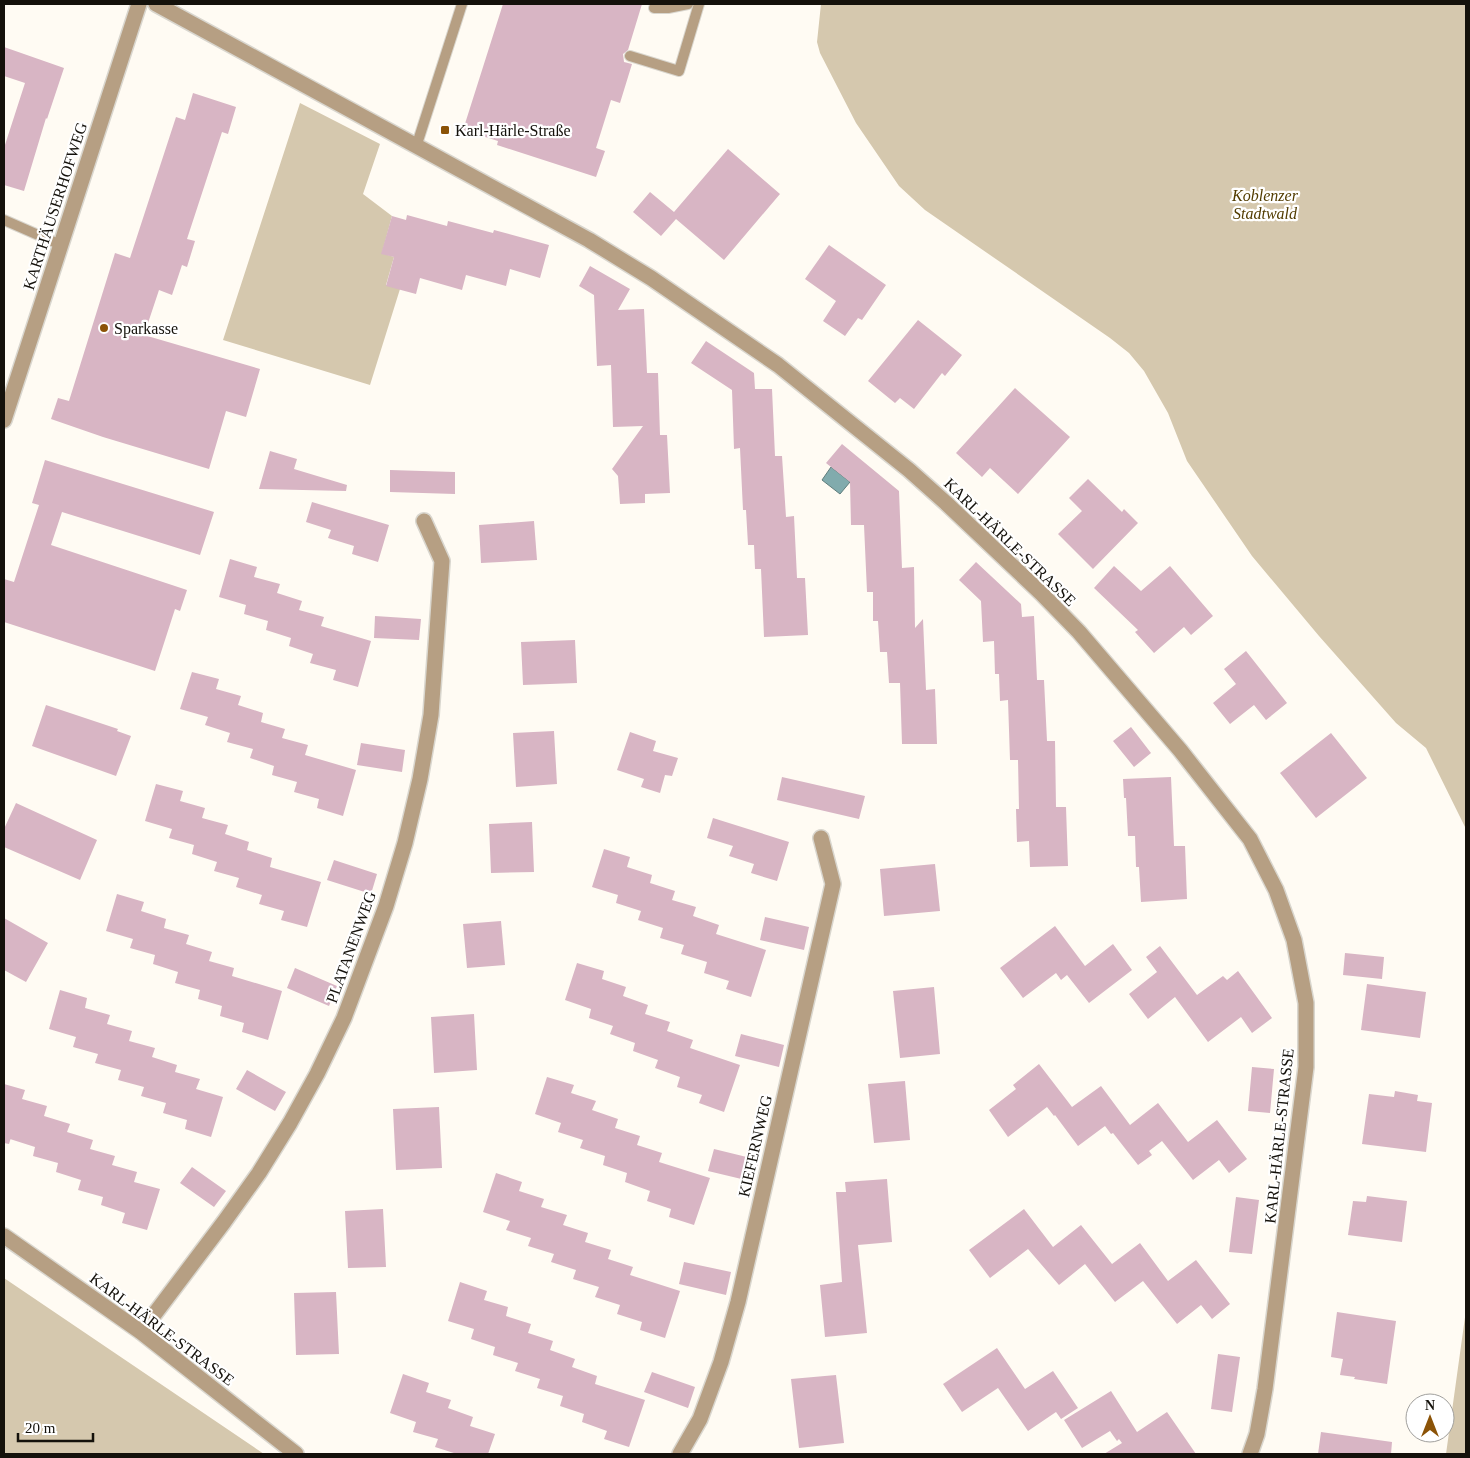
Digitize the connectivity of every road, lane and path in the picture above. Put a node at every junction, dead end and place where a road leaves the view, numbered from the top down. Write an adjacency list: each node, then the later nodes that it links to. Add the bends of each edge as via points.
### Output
1 (139, 4): 10 (street, KARTHÄUSERHOFWEG)
2 (156, 4): 8 (street, KARL-HÄRLE-STRASSE)
3 (462, 4): 8 (lane)
4 (688, 4): 6 (lane)
5 (699, 4): 7 (lane, via 679,71)
6 (654, 8)
7 (630, 56)
8 (417, 144): 18 (street, KARL-HÄRLE-STRASSE, via 651,278 778,364 909,470 1079,632 1180,750 1250,839 1276,890 1294,940 1306,1003 1306,1067 1265,1389)
9 (4, 220): 10 (lane)
10 (61, 245): 11 (street, KARTHÄUSERHOFWEG)
11 (4, 420)
12 (424, 521): 15 (street, PLATANENWEG, via 442,561 431,714 420,780 386,906 344,1018 290,1123 229,1215)
13 (821, 838): 17 (street, KIEFERNWEG, via 833,884 738,1302 722,1362 700,1419)
14 (4, 1236): 15 (street, KARL-HÄRLE-STRASSE)
15 (141, 1332): 16 (street, KARL-HÄRLE-STRASSE)
16 (296, 1454)
17 (680, 1454)
18 (1250, 1454)

